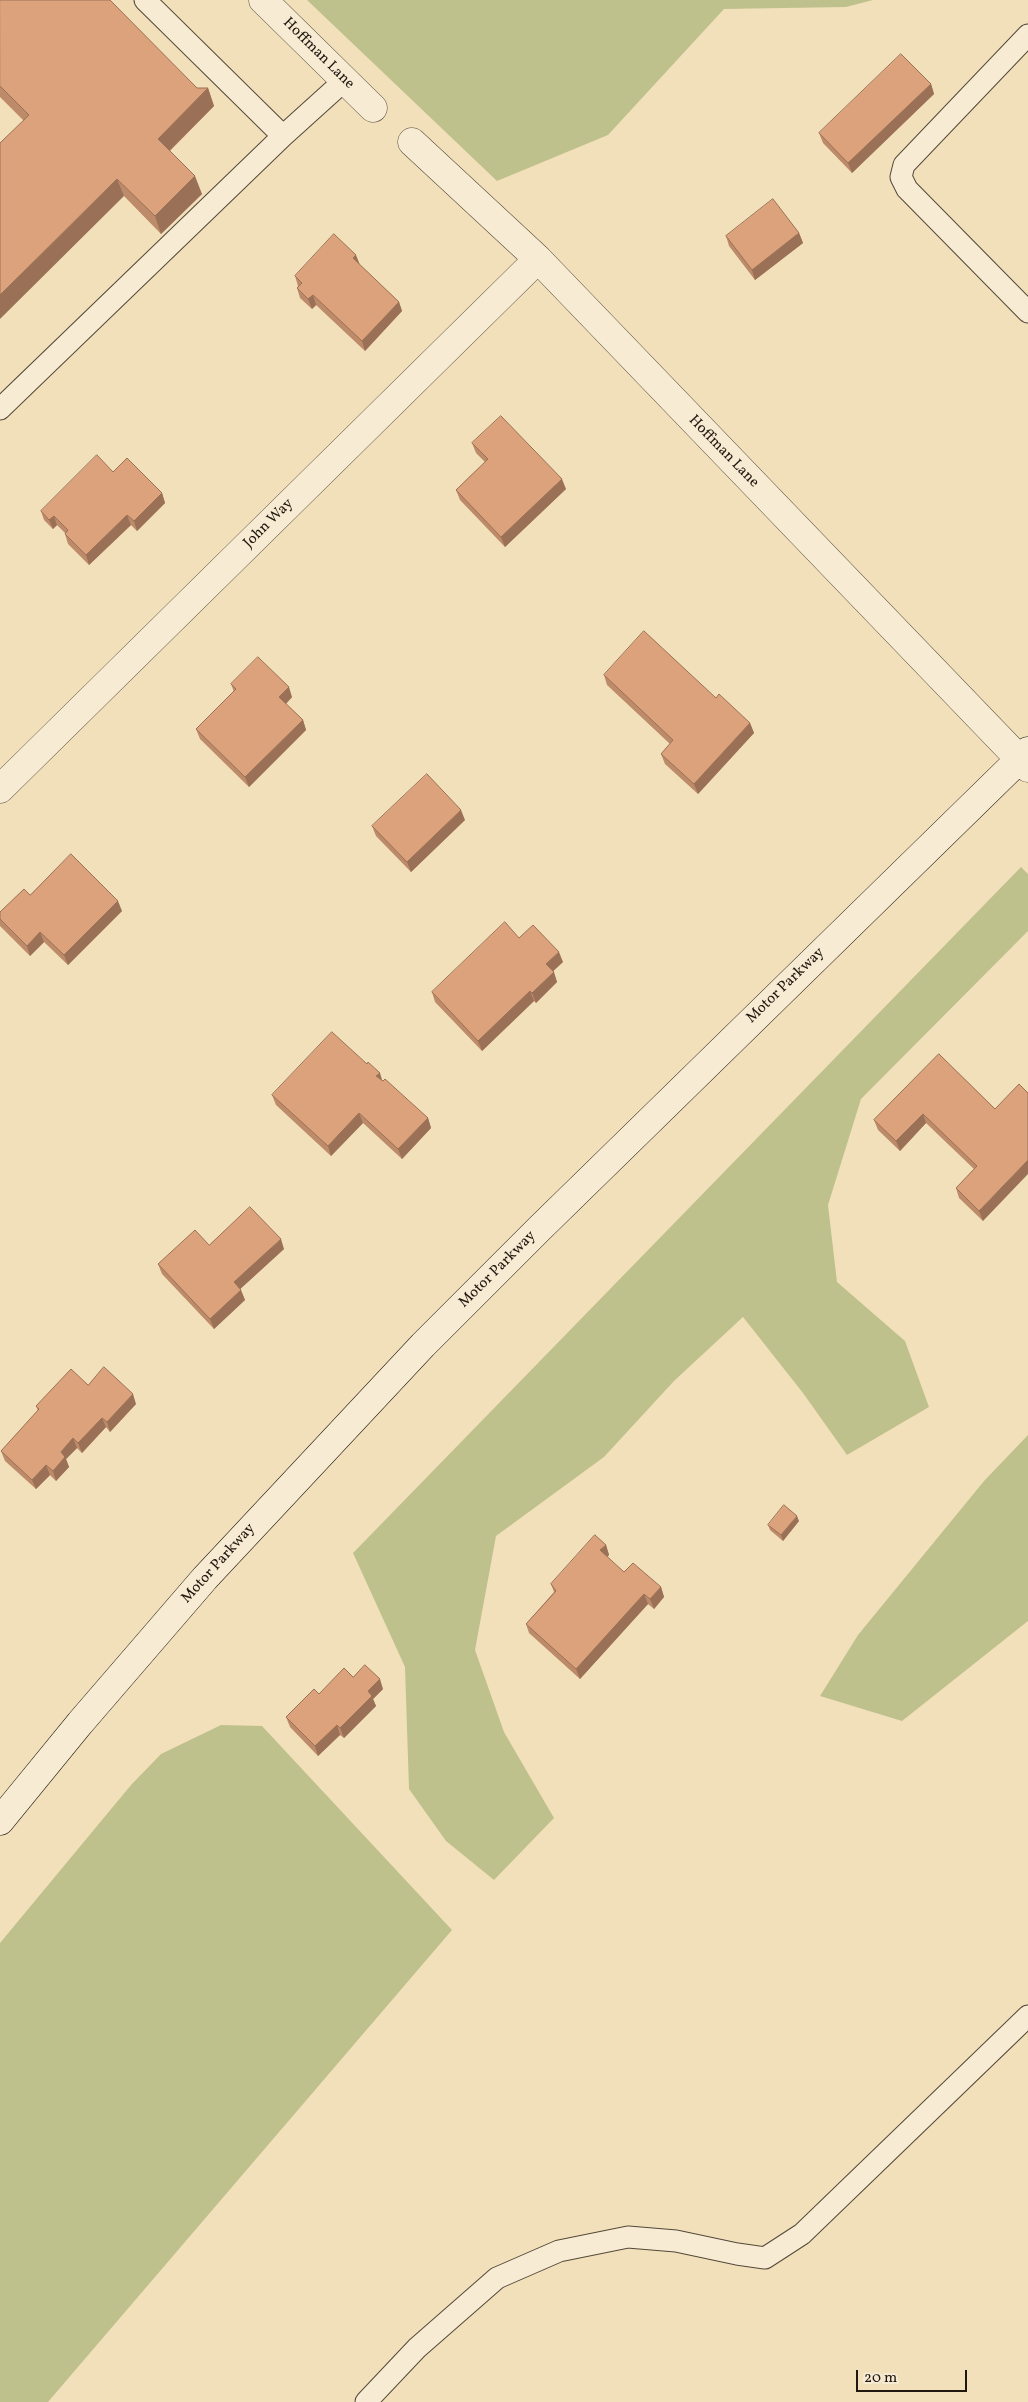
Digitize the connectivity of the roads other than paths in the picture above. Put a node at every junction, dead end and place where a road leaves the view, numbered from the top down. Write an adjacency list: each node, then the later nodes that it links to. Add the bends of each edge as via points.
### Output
1 (145, 0): 6 (lane)
2 (263, 0): 4 (street, Hoffman Lane)
3 (1028, 35): 9 (lane, via 904,165 901,177 907,190)
4 (344, 80): 5 (street, Hoffman Lane); 6 (lane)
5 (373, 108)
6 (283, 136): 10 (lane)
7 (412, 142): 8 (street, Hoffman Lane)
8 (538, 259): 11 (street, Hoffman Lane); 12 (street, John Way)
9 (1028, 312)
10 (0, 409)
11 (1025, 759): 13 (street, Motor Parkway, via 526,1242 417,1352 205,1578)
12 (0, 789)
13 (0, 1821)
14 (1028, 2016): 15 (lane, via 802,2234 765,2258 628,2237 559,2251 497,2278 417,2348)
15 (366, 2402)

